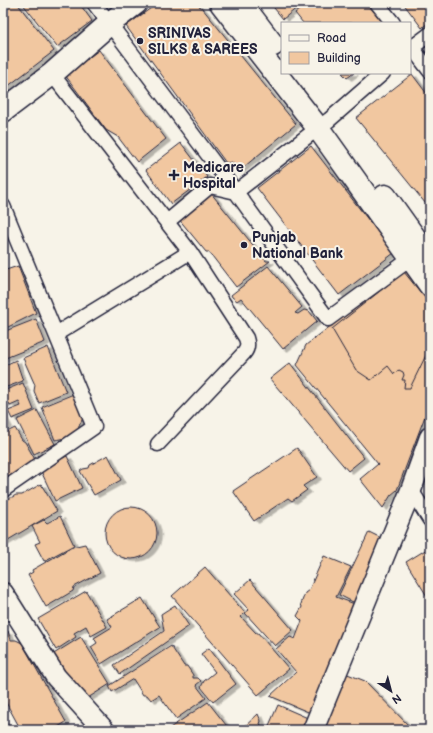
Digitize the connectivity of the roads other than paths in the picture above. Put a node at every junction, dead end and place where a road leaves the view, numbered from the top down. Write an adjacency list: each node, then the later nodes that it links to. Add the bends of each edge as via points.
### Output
1 (94, 3): 7 (street)
2 (136, 3): 7 (main road)
3 (221, 3): 16 (main road)
4 (241, 3): 10 (main road)
5 (377, 3): 6 (street)
6 (392, 22)
7 (110, 23): 12 (main road); 17 (street)
8 (430, 34): 9 (street)
9 (411, 47): 11 (street)
10 (281, 56)
11 (430, 71)
12 (52, 74): 15 (main road); 19 (street)
13 (295, 74): 16 (main road)
14 (382, 74): 16 (street)
15 (3, 112)
16 (323, 124): 17 (street); 21 (main road)
17 (236, 192): 19 (street, via 210,186); 21 (street, via 328,319)
18 (3, 206): 23 (street)
19 (167, 222): 20 (street)
20 (190, 252): 23 (street); 25 (street, via 248,343 244,353)
21 (421, 255): 22 (main road)
22 (430, 285)
23 (56, 334): 26 (street, via 94,427)
24 (430, 437): 27 (street)
25 (158, 444)
26 (3, 490)
27 (411, 490): 28 (street); 31 (street)
28 (430, 520)
29 (3, 593): 30 (street, via 56,677)
30 (104, 730)
31 (313, 730)

